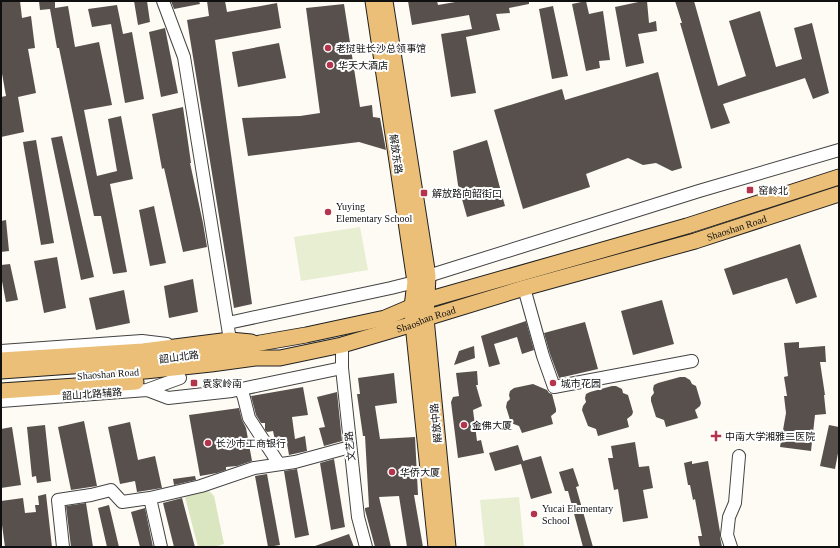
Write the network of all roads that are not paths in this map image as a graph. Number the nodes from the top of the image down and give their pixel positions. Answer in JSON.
{"nodes":[{"id":1,"x":163,"y":1,"type":"edge"},
{"id":2,"x":373,"y":1,"type":"edge"},
{"id":3,"x":385,"y":1,"type":"edge"},
{"id":4,"x":839,"y":150,"type":"edge"},
{"id":5,"x":839,"y":177,"type":"edge"},
{"id":6,"x":839,"y":194,"type":"edge"},
{"id":7,"x":422,"y":279,"type":"junction"},
{"id":8,"x":524,"y":288,"type":"junction"},
{"id":9,"x":427,"y":300,"type":"junction"},
{"id":10,"x":412,"y":306,"type":"junction"},
{"id":11,"x":419,"y":321,"type":"junction"},
{"id":12,"x":228,"y":323,"type":"junction"},
{"id":13,"x":230,"y":340,"type":"junction"},
{"id":14,"x":260,"y":343,"type":"junction"},
{"id":15,"x":342,"y":345,"type":"junction"},
{"id":16,"x":178,"y":346,"type":"junction"},
{"id":17,"x":1,"y":351,"type":"edge"},
{"id":18,"x":280,"y":358,"type":"junction"},
{"id":19,"x":1,"y":360,"type":"edge"},
{"id":20,"x":692,"y":361,"type":"dead end"},
{"id":21,"x":342,"y":368,"type":"junction"},
{"id":22,"x":1,"y":371,"type":"edge"},
{"id":23,"x":1,"y":381,"type":"edge"},
{"id":24,"x":147,"y":386,"type":"junction"},
{"id":25,"x":241,"y":389,"type":"junction"},
{"id":26,"x":1,"y":391,"type":"edge"},
{"id":27,"x":1,"y":401,"type":"edge"},
{"id":28,"x":350,"y":447,"type":"junction"},
{"id":29,"x":739,"y":456,"type":"dead end"},
{"id":30,"x":279,"y":464,"type":"junction"},
{"id":31,"x":150,"y":498,"type":"junction"},
{"id":32,"x":63,"y":547,"type":"edge"},
{"id":33,"x":161,"y":547,"type":"edge"},
{"id":34,"x":366,"y":547,"type":"edge"},
{"id":35,"x":436,"y":547,"type":"edge"},
{"id":36,"x":448,"y":547,"type":"edge"},
{"id":37,"x":731,"y":547,"type":"edge"}],
"edges":[{"from":1,"to":12,"type":"street"},
{"from":2,"to":7,"type":"main road","name":"解放东路"},
{"from":3,"to":7,"type":"main road","name":"解放东路"},
{"from":4,"to":7,"type":"street"},
{"from":5,"to":9,"type":"main road","name":"Shaoshan Road"},
{"from":6,"to":8,"type":"main road","name":"Shaoshan Road"},
{"from":7,"to":9,"type":"main road","name":"解放东路"},
{"from":7,"to":10,"type":"main road","name":"解放东路"},
{"from":7,"to":12,"type":"street"},
{"from":8,"to":11,"type":"main road","name":"Shaoshan Road"},
{"from":8,"to":20,"type":"street"},
{"from":9,"to":10,"type":"main road","name":"Shaoshan Road"},
{"from":9,"to":11,"type":"main road","name":"解放中路"},
{"from":10,"to":11,"type":"main road","name":"解放中路"},
{"from":10,"to":14,"type":"main road","name":"Shaoshan Road"},
{"from":11,"to":15,"type":"main road","name":"Shaoshan Road"},
{"from":11,"to":35,"type":"main road","name":"解放中路"},
{"from":11,"to":36,"type":"main road","name":"解放中路"},
{"from":12,"to":13,"type":"street"},
{"from":13,"to":14,"type":"main road"},
{"from":13,"to":16,"type":"main road"},
{"from":14,"to":22,"type":"main road","name":"韶山北路"},
{"from":15,"to":18,"type":"main road","name":"Shaoshan Road"},
{"from":15,"to":21,"type":"street","name":"文艺路"},
{"from":16,"to":17,"type":"street"},
{"from":16,"to":19,"type":"main road"},
{"from":18,"to":23,"type":"main road","name":"Shaoshan Road"},
{"from":18,"to":24,"type":"main road"},
{"from":21,"to":25,"type":"street"},
{"from":21,"to":28,"type":"street","name":"文艺路"},
{"from":24,"to":25,"type":"street"},
{"from":24,"to":26,"type":"main road"},
{"from":24,"to":27,"type":"street","name":"韶山北路辅路"},
{"from":25,"to":30,"type":"street"},
{"from":28,"to":30,"type":"street"},
{"from":28,"to":34,"type":"street","name":"文艺路"},
{"from":29,"to":37,"type":"street"},
{"from":30,"to":31,"type":"street"},
{"from":31,"to":32,"type":"street"},
{"from":31,"to":33,"type":"street"}]}
